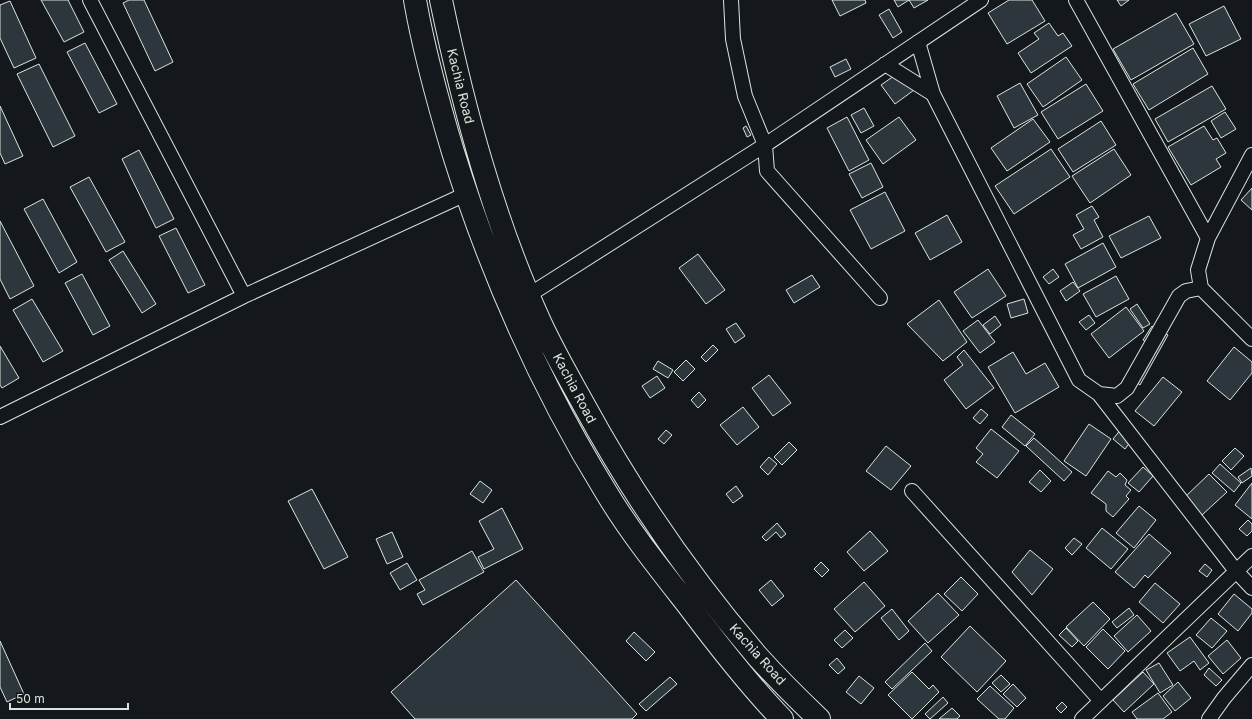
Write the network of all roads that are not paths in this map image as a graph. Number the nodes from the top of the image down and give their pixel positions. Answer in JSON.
{"nodes":[{"id":1,"x":90,"y":0,"type":"edge"},
{"id":2,"x":415,"y":0,"type":"edge"},
{"id":3,"x":441,"y":0,"type":"edge"},
{"id":4,"x":731,"y":0,"type":"edge"},
{"id":5,"x":981,"y":0,"type":"edge"},
{"id":6,"x":1076,"y":0,"type":"edge"},
{"id":7,"x":918,"y":42,"type":"junction"},
{"id":8,"x":885,"y":64,"type":"junction"},
{"id":9,"x":933,"y":94,"type":"junction"},
{"id":10,"x":765,"y":145,"type":"junction"},
{"id":11,"x":1252,"y":155,"type":"edge"},
{"id":12,"x":466,"y":194,"type":"junction"},
{"id":13,"x":1208,"y":238,"type":"junction"},
{"id":14,"x":1201,"y":288,"type":"junction"},
{"id":15,"x":529,"y":295,"type":"junction"},
{"id":16,"x":244,"y":296,"type":"junction"},
{"id":17,"x":880,"y":298,"type":"dead end"},
{"id":18,"x":1252,"y":339,"type":"edge"},
{"id":19,"x":1099,"y":394,"type":"junction"},
{"id":20,"x":0,"y":417,"type":"edge"},
{"id":21,"x":912,"y":491,"type":"dead end"},
{"id":22,"x":1252,"y":556,"type":"edge"},
{"id":23,"x":1236,"y":571,"type":"junction"},
{"id":24,"x":1252,"y":588,"type":"edge"},
{"id":25,"x":1252,"y":666,"type":"edge"},
{"id":26,"x":1101,"y":701,"type":"junction"},
{"id":27,"x":782,"y":719,"type":"edge"},
{"id":28,"x":819,"y":719,"type":"edge"},
{"id":29,"x":1082,"y":719,"type":"edge"},
{"id":30,"x":1209,"y":719,"type":"edge"}],
"edges":[{"from":1,"to":16,"type":"street"},
{"from":2,"to":12,"type":"highway","name":"Kachia Road"},
{"from":3,"to":15,"type":"highway","name":"Kachia Road"},
{"from":4,"to":10,"type":"street"},
{"from":5,"to":7,"type":"street"},
{"from":6,"to":13,"type":"street"},
{"from":7,"to":8,"type":"street"},
{"from":7,"to":9,"type":"street"},
{"from":8,"to":9,"type":"street"},
{"from":8,"to":10,"type":"street"},
{"from":9,"to":19,"type":"street"},
{"from":10,"to":15,"type":"street"},
{"from":10,"to":17,"type":"street"},
{"from":11,"to":13,"type":"street"},
{"from":12,"to":16,"type":"street"},
{"from":12,"to":27,"type":"highway","name":"Kachia Road"},
{"from":13,"to":14,"type":"street"},
{"from":14,"to":18,"type":"street"},
{"from":14,"to":19,"type":"street"},
{"from":15,"to":28,"type":"highway","name":"Kachia Road"},
{"from":16,"to":20,"type":"street"},
{"from":19,"to":23,"type":"street"},
{"from":21,"to":26,"type":"street"},
{"from":22,"to":23,"type":"street"},
{"from":23,"to":24,"type":"street"},
{"from":23,"to":26,"type":"street"},
{"from":25,"to":30,"type":"street"},
{"from":26,"to":29,"type":"street"}]}
